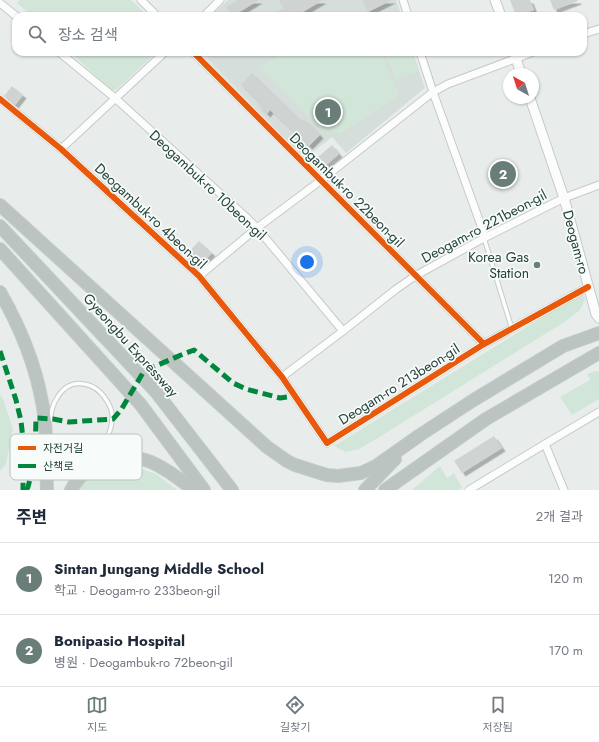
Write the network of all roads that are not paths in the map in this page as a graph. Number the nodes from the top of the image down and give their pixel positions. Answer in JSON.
{"nodes":[{"id":1,"x":141,"y":0,"type":"edge"},
{"id":2,"x":220,"y":0,"type":"edge"},
{"id":3,"x":403,"y":0,"type":"edge"},
{"id":4,"x":495,"y":0,"type":"edge"},
{"id":5,"x":0,"y":3,"type":"edge"},
{"id":6,"x":153,"y":12,"type":"edge"},
{"id":7,"x":208,"y":12,"type":"edge"},
{"id":8,"x":407,"y":12,"type":"edge"},
{"id":9,"x":500,"y":12,"type":"edge"},
{"id":10,"x":12,"y":13,"type":"edge"},
{"id":11,"x":598,"y":29,"type":"edge"},
{"id":12,"x":587,"y":33,"type":"edge"},
{"id":13,"x":599,"y":37,"type":"edge"},
{"id":14,"x":64,"y":56,"type":"edge"},
{"id":15,"x":162,"y":56,"type":"edge"},
{"id":16,"x":197,"y":56,"type":"edge"},
{"id":17,"x":421,"y":56,"type":"edge"},
{"id":18,"x":513,"y":56,"type":"edge"},
{"id":19,"x":515,"y":56,"type":"edge"},
{"id":20,"x":519,"y":68,"type":"edge"},
{"id":21,"x":433,"y":92,"type":"junction"},
{"id":22,"x":115,"y":98,"type":"junction"},
{"id":23,"x":0,"y":99,"type":"edge"},
{"id":24,"x":532,"y":104,"type":"edge"},
{"id":25,"x":61,"y":149,"type":"junction"},
{"id":26,"x":320,"y":181,"type":"junction"},
{"id":27,"x":599,"y":185,"type":"edge"},
{"id":28,"x":564,"y":198,"type":"junction"},
{"id":29,"x":0,"y":205,"type":"edge"},
{"id":30,"x":0,"y":226,"type":"edge"},
{"id":31,"x":257,"y":228,"type":"junction"},
{"id":32,"x":484,"y":238,"type":"junction"},
{"id":33,"x":0,"y":249,"type":"edge"},
{"id":34,"x":199,"y":276,"type":"junction"},
{"id":35,"x":415,"y":276,"type":"junction"},
{"id":36,"x":588,"y":286,"type":"junction"},
{"id":37,"x":0,"y":292,"type":"edge"},
{"id":38,"x":599,"y":318,"type":"edge"},
{"id":39,"x":512,"y":329,"type":"junction"},
{"id":40,"x":343,"y":332,"type":"junction"},
{"id":41,"x":599,"y":333,"type":"edge"},
{"id":42,"x":484,"y":344,"type":"junction"},
{"id":43,"x":599,"y":353,"type":"edge"},
{"id":44,"x":282,"y":377,"type":"junction"},
{"id":45,"x":599,"y":412,"type":"edge"},
{"id":46,"x":45,"y":434,"type":"edge"},
{"id":47,"x":47,"y":434,"type":"edge"},
{"id":48,"x":109,"y":434,"type":"edge"},
{"id":49,"x":420,"y":435,"type":"junction"},
{"id":50,"x":327,"y":443,"type":"joint"},
{"id":51,"x":545,"y":444,"type":"junction"},
{"id":52,"x":142,"y":460,"type":"edge"},
{"id":53,"x":427,"y":460,"type":"junction"},
{"id":54,"x":47,"y":480,"type":"edge"},
{"id":55,"x":78,"y":480,"type":"edge"},
{"id":56,"x":47,"y":490,"type":"edge"},
{"id":57,"x":71,"y":490,"type":"edge"},
{"id":58,"x":193,"y":490,"type":"edge"},
{"id":59,"x":204,"y":490,"type":"edge"},
{"id":60,"x":232,"y":490,"type":"edge"},
{"id":61,"x":365,"y":490,"type":"edge"},
{"id":62,"x":385,"y":490,"type":"edge"},
{"id":63,"x":400,"y":490,"type":"edge"},
{"id":64,"x":469,"y":490,"type":"edge"},
{"id":65,"x":564,"y":490,"type":"edge"}],
"edges":[{"from":1,"to":6,"type":"street"},
{"from":2,"to":7,"type":"street"},
{"from":3,"to":8,"type":"street"},
{"from":4,"to":9,"type":"street"},
{"from":5,"to":10,"type":"street"},
{"from":11,"to":12,"type":"street"},
{"from":11,"to":13,"type":"street"},
{"from":14,"to":22,"type":"street","name":"Deogambuk-ro 10beon-gil"},
{"from":15,"to":22,"type":"street"},
{"from":16,"to":26,"type":"street","name":"Deogambuk-ro 22beon-gil"},
{"from":17,"to":21,"type":"street"},
{"from":18,"to":21,"type":"street"},
{"from":19,"to":20,"type":"street"},
{"from":21,"to":26,"type":"street"},
{"from":21,"to":32,"type":"street"},
{"from":22,"to":25,"type":"street"},
{"from":22,"to":31,"type":"street","name":"Deogambuk-ro 10beon-gil"},
{"from":23,"to":25,"type":"street","name":"Deogambuk-ro 4beon-gil"},
{"from":24,"to":28,"type":"street","name":"Deogam-ro"},
{"from":25,"to":34,"type":"street","name":"Deogambuk-ro 4beon-gil"},
{"from":26,"to":31,"type":"street"},
{"from":26,"to":35,"type":"street","name":"Deogambuk-ro 22beon-gil"},
{"from":27,"to":28,"type":"street","name":"Deogam-ro 221beon-gil"},
{"from":28,"to":32,"type":"street","name":"Deogam-ro 221beon-gil"},
{"from":28,"to":36,"type":"street","name":"Deogam-ro"},
{"from":29,"to":49,"type":"highway"},
{"from":30,"to":60,"type":"highway","name":"Gyeongbu Expressway"},
{"from":31,"to":34,"type":"street"},
{"from":31,"to":40,"type":"street","name":"Deogambuk-ro 10beon-gil"},
{"from":32,"to":35,"type":"street","name":"Deogam-ro 221beon-gil"},
{"from":32,"to":39,"type":"lane"},
{"from":33,"to":59,"type":"highway"},
{"from":34,"to":44,"type":"street","name":"Deogambuk-ro 4beon-gil"},
{"from":35,"to":40,"type":"street","name":"Deogam-ro 221beon-gil"},
{"from":35,"to":42,"type":"street","name":"Deogambuk-ro 22beon-gil"},
{"from":36,"to":38,"type":"street","name":"Deogam-ro"},
{"from":36,"to":39,"type":"street","name":"Deogam-ro 213beon-gil"},
{"from":37,"to":46,"type":"highway"},
{"from":39,"to":42,"type":"street","name":"Deogam-ro 213beon-gil"},
{"from":40,"to":44,"type":"street","name":"Deogam-ro 221beon-gil"},
{"from":41,"to":49,"type":"highway"},
{"from":42,"to":50,"type":"street","name":"Deogam-ro 213beon-gil"},
{"from":43,"to":53,"type":"highway"},
{"from":44,"to":50,"type":"street","name":"Deogambuk-ro 4beon-gil"},
{"from":45,"to":51,"type":"street"},
{"from":47,"to":48,"type":"lane"},
{"from":49,"to":61,"type":"highway"},
{"from":51,"to":64,"type":"street"},
{"from":51,"to":65,"type":"street"},
{"from":52,"to":58,"type":"highway"},
{"from":53,"to":62,"type":"highway"},
{"from":53,"to":63,"type":"highway"},
{"from":54,"to":56,"type":"highway"},
{"from":55,"to":57,"type":"highway"}]}
